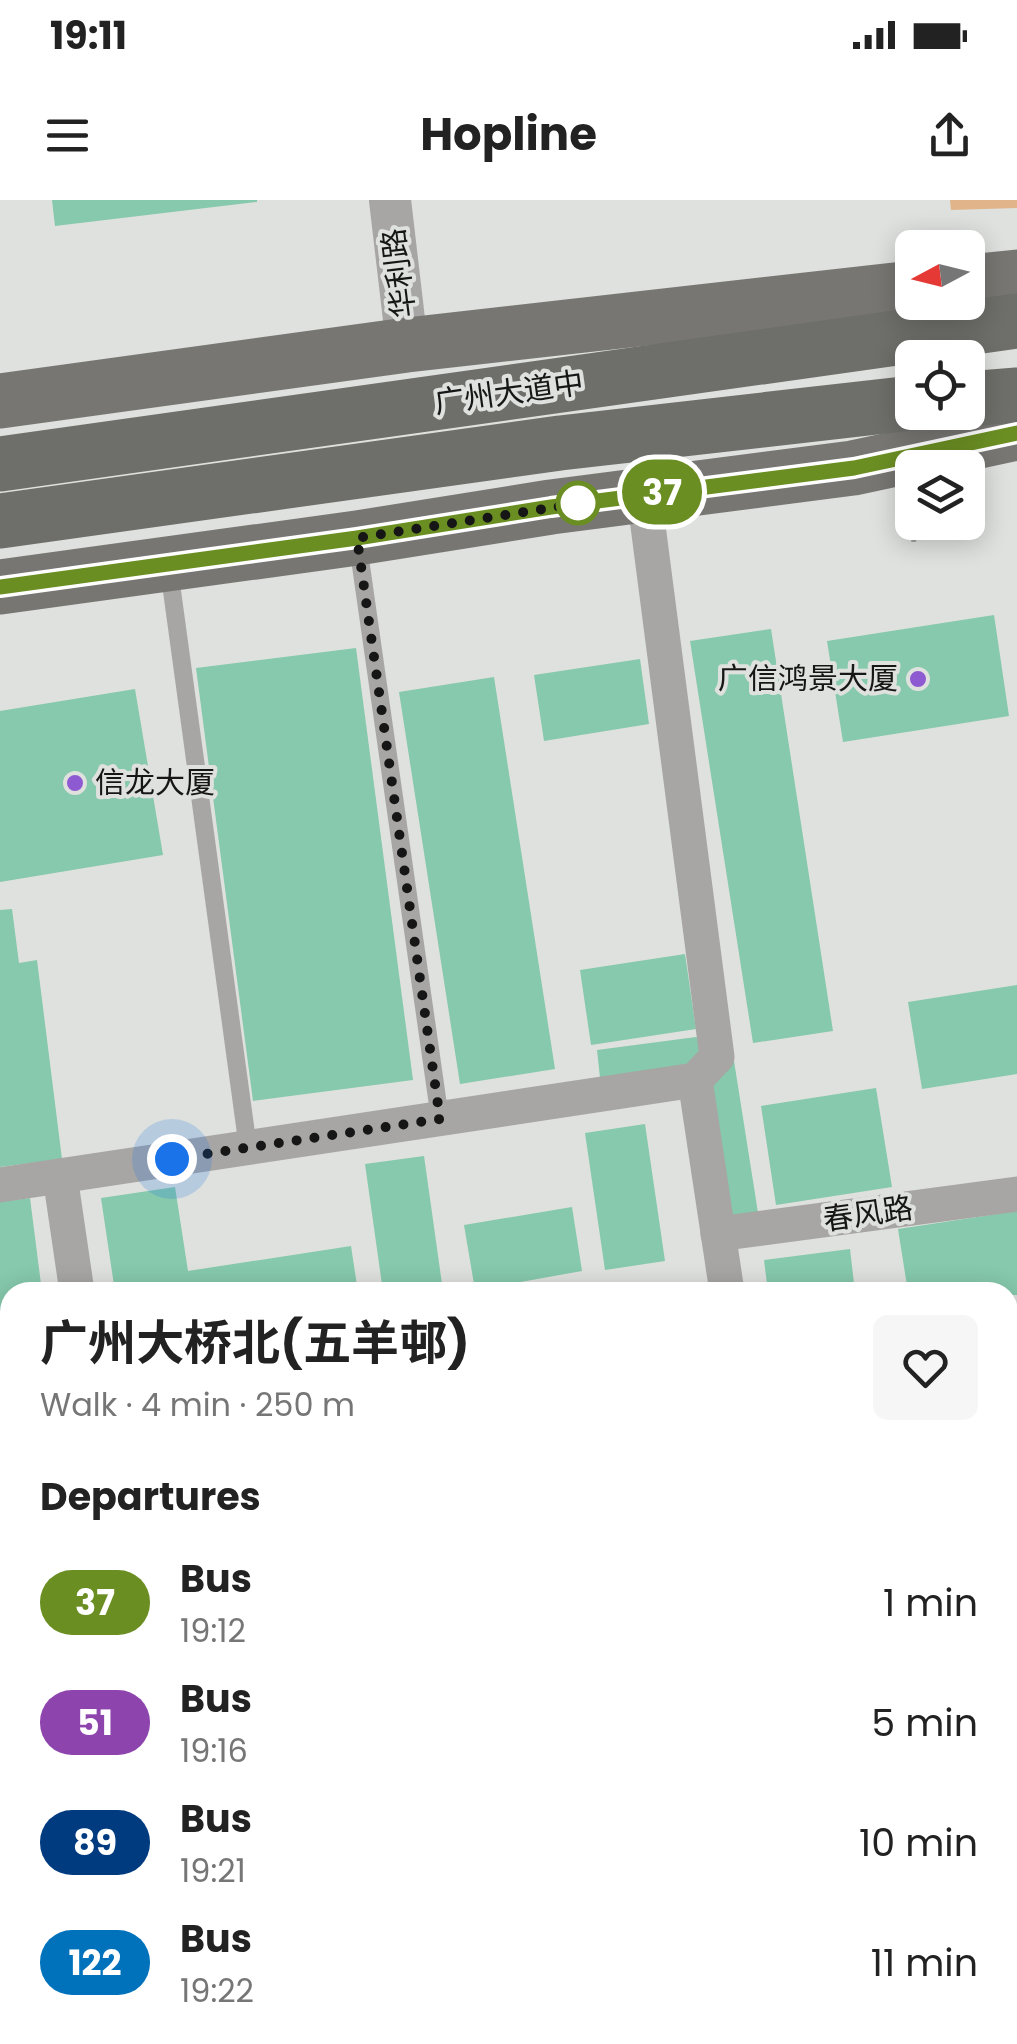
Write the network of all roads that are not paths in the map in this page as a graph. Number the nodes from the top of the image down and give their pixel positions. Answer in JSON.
{"nodes":[{"id":1,"x":390,"y":200,"type":"edge"},
{"id":2,"x":1017,"y":277,"type":"edge"},
{"id":3,"x":985,"y":280,"type":"edge"},
{"id":4,"x":895,"y":290,"type":"edge"},
{"id":5,"x":1017,"y":321,"type":"edge"},
{"id":6,"x":407,"y":346,"type":"junction"},
{"id":7,"x":1017,"y":396,"type":"edge"},
{"id":8,"x":985,"y":398,"type":"edge"},
{"id":9,"x":0,"y":401,"type":"edge"},
{"id":10,"x":895,"y":405,"type":"edge"},
{"id":11,"x":1017,"y":433,"type":"edge"},
{"id":12,"x":0,"y":464,"type":"edge"},
{"id":13,"x":644,"y":494,"type":"junction"},
{"id":14,"x":0,"y":521,"type":"edge"},
{"id":15,"x":357,"y":538,"type":"junction"},
{"id":16,"x":168,"y":562,"type":"junction"},
{"id":17,"x":0,"y":587,"type":"edge"},
{"id":18,"x":694,"y":1080,"type":"junction"},
{"id":19,"x":440,"y":1119,"type":"junction"},
{"id":20,"x":248,"y":1148,"type":"junction"},
{"id":21,"x":60,"y":1176,"type":"junction"},
{"id":22,"x":0,"y":1185,"type":"edge"},
{"id":23,"x":1017,"y":1194,"type":"edge"},
{"id":24,"x":718,"y":1234,"type":"junction"},
{"id":25,"x":76,"y":1282,"type":"edge"},
{"id":26,"x":726,"y":1282,"type":"edge"}],
"edges":[{"from":1,"to":6,"type":"street","name":"华利路"},
{"from":2,"to":3,"type":"main road"},
{"from":4,"to":6,"type":"main road","name":"广州大道中"},
{"from":5,"to":12,"type":"highway","name":"广州大道中"},
{"from":6,"to":9,"type":"main road","name":"广州大道中"},
{"from":7,"to":8,"type":"highway"},
{"from":10,"to":14,"type":"highway","name":"广州大道中"},
{"from":11,"to":13,"type":"main road"},
{"from":13,"to":15,"type":"main road"},
{"from":13,"to":18,"type":"street"},
{"from":15,"to":16,"type":"main road"},
{"from":15,"to":19,"type":"lane"},
{"from":16,"to":17,"type":"main road"},
{"from":16,"to":20,"type":"lane"},
{"from":18,"to":19,"type":"street"},
{"from":18,"to":24,"type":"street"},
{"from":19,"to":20,"type":"street"},
{"from":20,"to":21,"type":"street"},
{"from":21,"to":22,"type":"street"},
{"from":21,"to":25,"type":"street"},
{"from":23,"to":24,"type":"street","name":"春风路"},
{"from":24,"to":26,"type":"street"}]}
